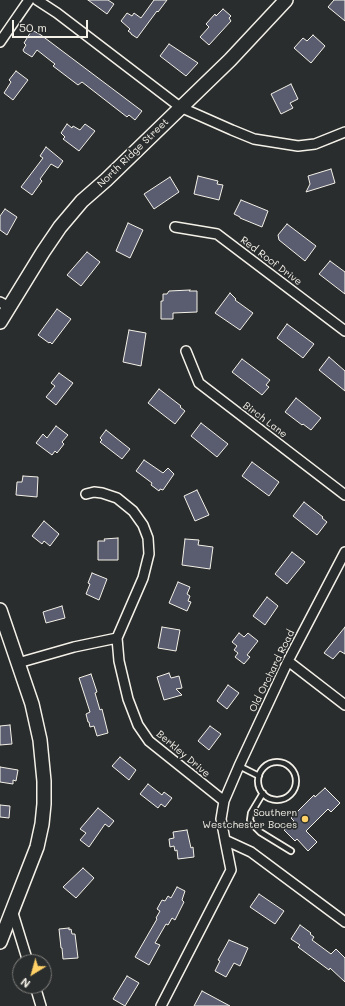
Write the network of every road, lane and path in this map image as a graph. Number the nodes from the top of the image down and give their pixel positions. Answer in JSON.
{"nodes":[{"id":1,"x":29,"y":0,"type":"edge"},
{"id":2,"x":37,"y":0,"type":"edge"},
{"id":3,"x":286,"y":0,"type":"edge"},
{"id":4,"x":0,"y":42,"type":"edge"},
{"id":5,"x":180,"y":107,"type":"junction"},
{"id":6,"x":345,"y":132,"type":"edge"},
{"id":7,"x":175,"y":227,"type":"dead end"},
{"id":8,"x":4,"y":305,"type":"edge"},
{"id":9,"x":0,"y":322,"type":"edge"},
{"id":10,"x":345,"y":331,"type":"edge"},
{"id":11,"x":186,"y":351,"type":"dead end"},
{"id":12,"x":86,"y":494,"type":"dead end"},
{"id":13,"x":345,"y":495,"type":"edge"},
{"id":14,"x":345,"y":552,"type":"edge"},
{"id":15,"x":0,"y":610,"type":"edge"},
{"id":16,"x":117,"y":638,"type":"junction"},
{"id":17,"x":288,"y":661,"type":"junction"},
{"id":18,"x":18,"y":663,"type":"junction"},
{"id":19,"x":345,"y":705,"type":"edge"},
{"id":20,"x":239,"y":766,"type":"junction"},
{"id":21,"x":259,"y":776,"type":"junction"},
{"id":22,"x":263,"y":794,"type":"junction"},
{"id":23,"x":224,"y":801,"type":"junction"},
{"id":24,"x":225,"y":840,"type":"junction"},
{"id":25,"x":292,"y":851,"type":"dead end"},
{"id":26,"x":12,"y":910,"type":"junction"},
{"id":27,"x":345,"y":922,"type":"edge"},
{"id":28,"x":0,"y":942,"type":"edge"},
{"id":29,"x":26,"y":954,"type":"edge"},
{"id":30,"x":37,"y":994,"type":"edge"},
{"id":31,"x":41,"y":1006,"type":"edge"},
{"id":32,"x":161,"y":1006,"type":"edge"}],
"edges":[{"from":1,"to":4,"type":"street"},
{"from":2,"to":5,"type":"street"},
{"from":3,"to":5,"type":"street","name":"North Ridge Street"},
{"from":5,"to":6,"type":"street"},
{"from":5,"to":8,"type":"street","name":"North Ridge Street"},
{"from":7,"to":10,"type":"street","name":"Red Roof Drive"},
{"from":8,"to":9,"type":"street","name":"North Ridge Street"},
{"from":11,"to":13,"type":"street","name":"Birch Lane"},
{"from":12,"to":16,"type":"street"},
{"from":14,"to":17,"type":"street","name":"Old Orchard Road"},
{"from":15,"to":18,"type":"street"},
{"from":16,"to":18,"type":"street"},
{"from":16,"to":23,"type":"street","name":"Berkley Drive"},
{"from":17,"to":19,"type":"street"},
{"from":17,"to":20,"type":"street","name":"Old Orchard Road"},
{"from":18,"to":26,"type":"street"},
{"from":20,"to":21,"type":"lane"},
{"from":20,"to":23,"type":"street","name":"Old Orchard Road"},
{"from":21,"to":22,"type":"lane"},
{"from":21,"to":22,"type":"lane"},
{"from":22,"to":25,"type":"lane"},
{"from":23,"to":24,"type":"street"},
{"from":24,"to":27,"type":"street"},
{"from":24,"to":32,"type":"street"},
{"from":26,"to":28,"type":"street"},
{"from":26,"to":29,"type":"street"},
{"from":30,"to":31,"type":"street"}]}
